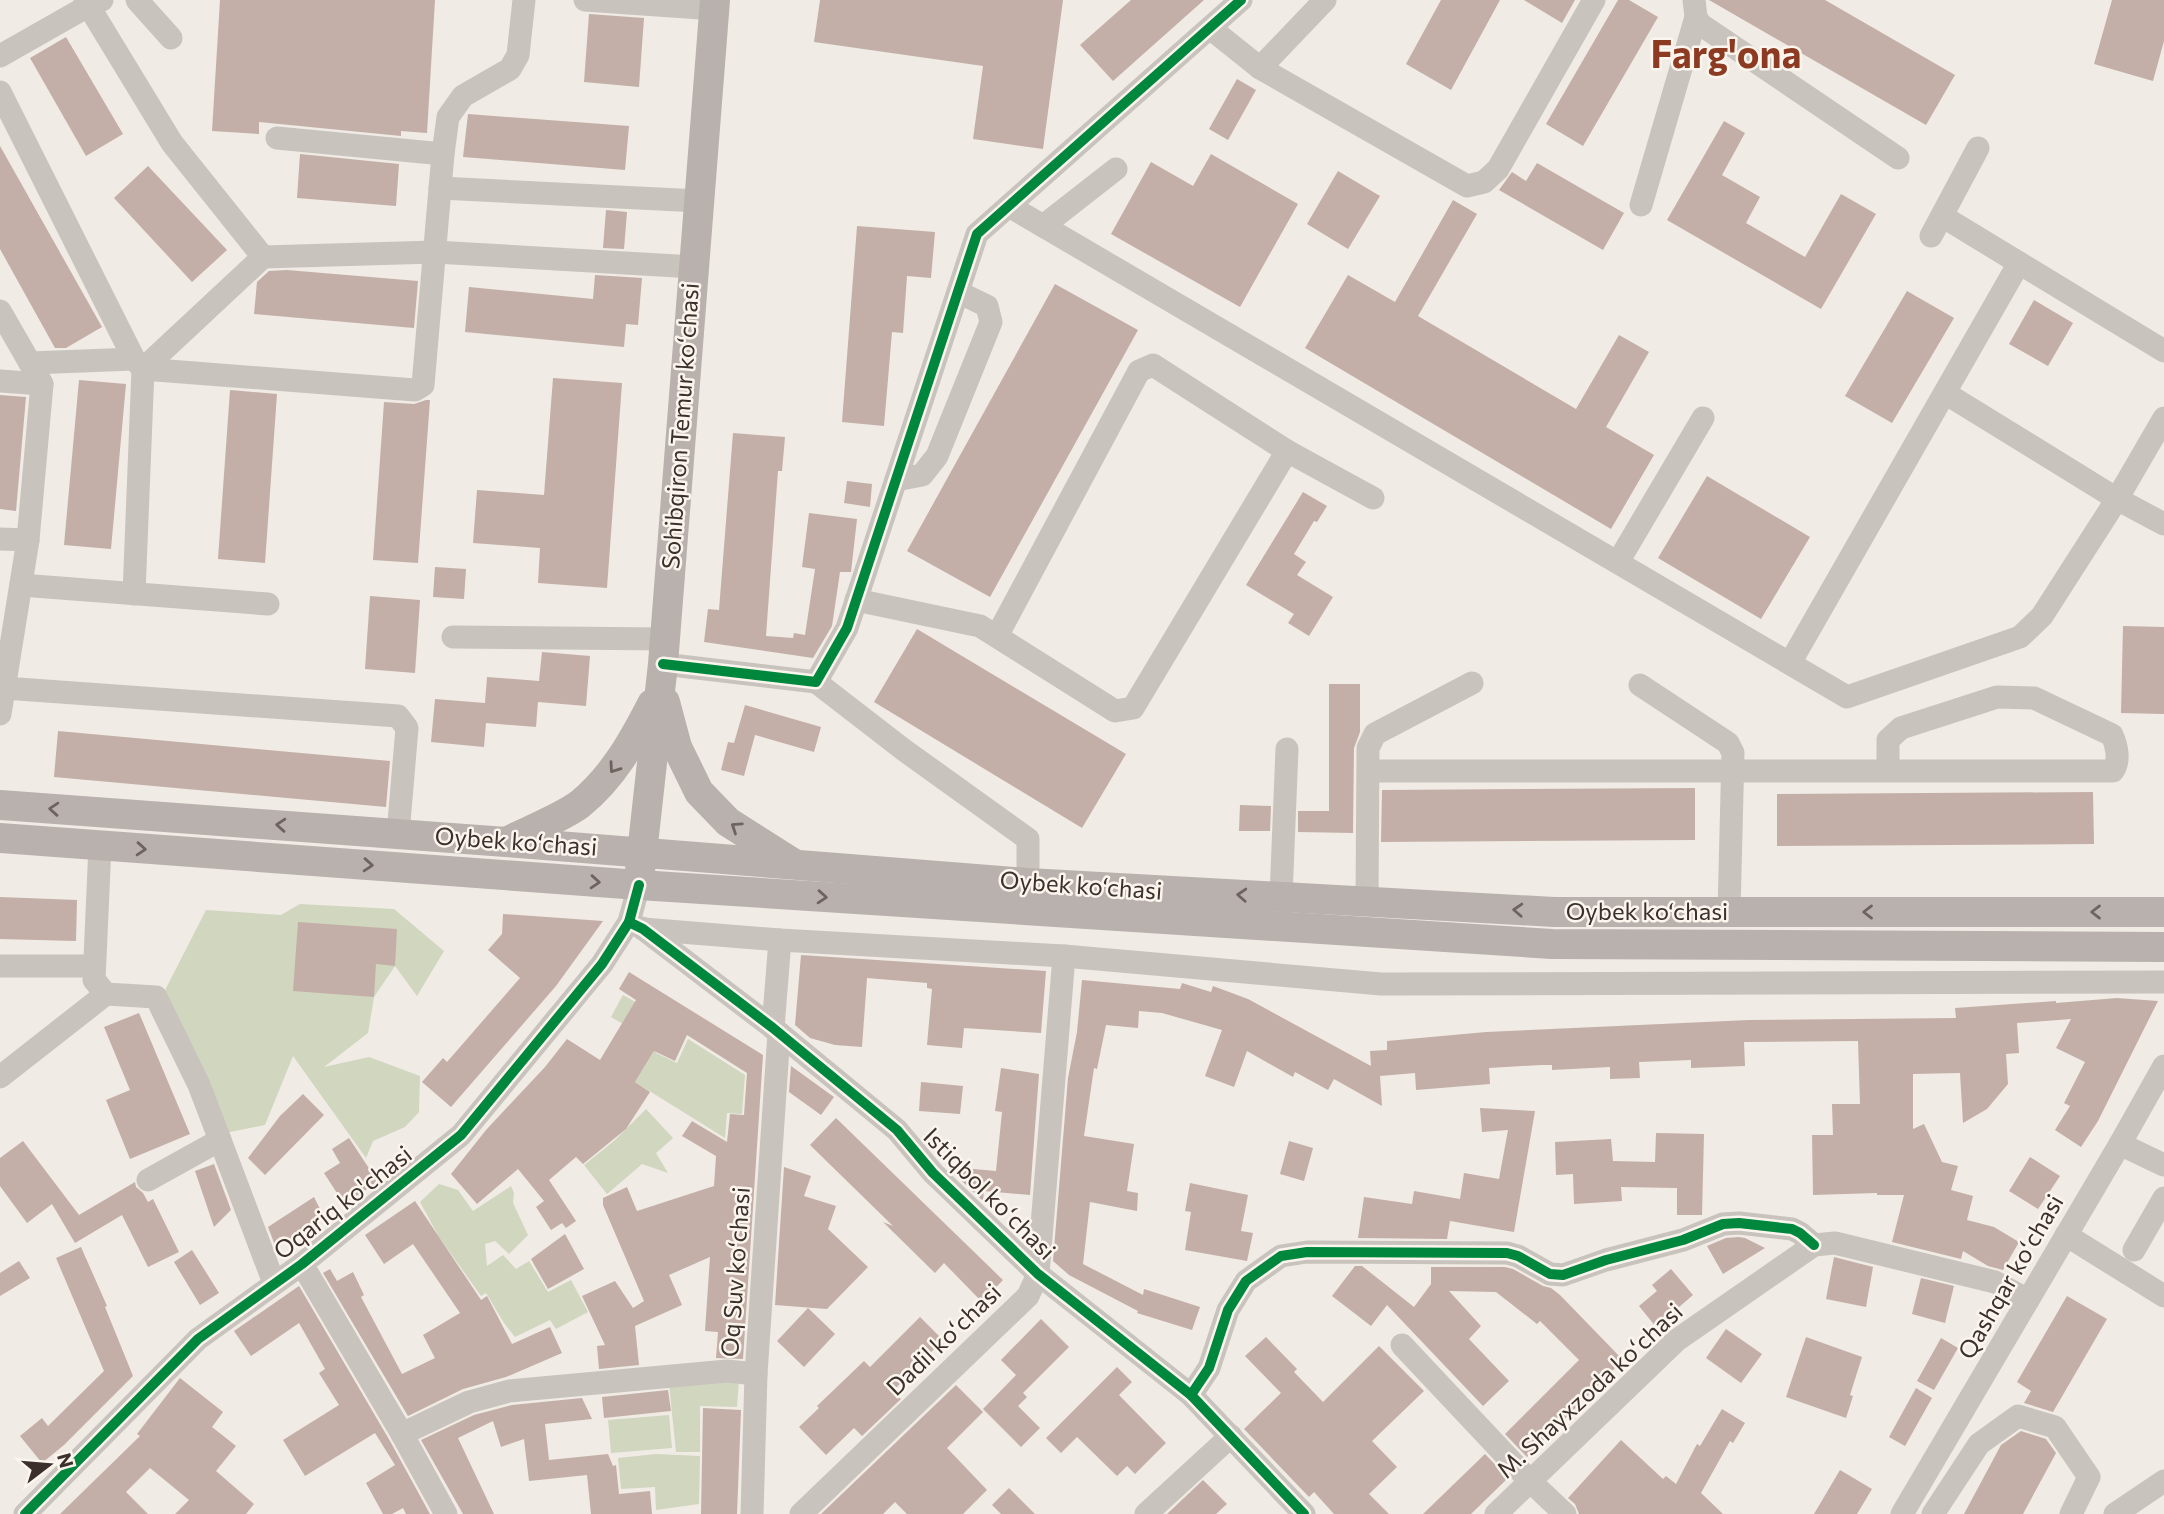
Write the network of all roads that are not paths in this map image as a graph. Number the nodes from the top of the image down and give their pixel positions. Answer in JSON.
{"nodes":[{"id":1,"x":137,"y":0,"type":"edge"},
{"id":2,"x":524,"y":0,"type":"edge"},
{"id":3,"x":585,"y":0,"type":"edge"},
{"id":4,"x":1241,"y":0,"type":"edge"},
{"id":5,"x":1325,"y":0,"type":"edge"},
{"id":6,"x":1594,"y":0,"type":"edge"},
{"id":7,"x":92,"y":2,"type":"edge"},
{"id":8,"x":715,"y":5,"type":"edge"},
{"id":9,"x":1695,"y":9,"type":"edge"},
{"id":10,"x":1210,"y":28,"type":"junction"},
{"id":11,"x":171,"y":38,"type":"dead end"},
{"id":12,"x":0,"y":56,"type":"edge"},
{"id":13,"x":1260,"y":68,"type":"junction"},
{"id":14,"x":0,"y":92,"type":"edge"},
{"id":15,"x":277,"y":138,"type":"dead end"},
{"id":16,"x":1978,"y":148,"type":"dead end"},
{"id":17,"x":443,"y":154,"type":"junction"},
{"id":18,"x":1898,"y":158,"type":"dead end"},
{"id":19,"x":1116,"y":169,"type":"dead end"},
{"id":20,"x":440,"y":188,"type":"junction"},
{"id":21,"x":699,"y":201,"type":"junction"},
{"id":22,"x":1641,"y":205,"type":"dead end"},
{"id":23,"x":1009,"y":206,"type":"junction"},
{"id":24,"x":1043,"y":226,"type":"junction"},
{"id":25,"x":435,"y":251,"type":"junction"},
{"id":26,"x":263,"y":257,"type":"junction"},
{"id":27,"x":2019,"y":263,"type":"junction"},
{"id":28,"x":694,"y":267,"type":"junction"},
{"id":29,"x":958,"y":292,"type":"junction"},
{"id":30,"x":3,"y":324,"type":"edge"},
{"id":31,"x":2164,"y":351,"type":"edge"},
{"id":32,"x":30,"y":363,"type":"junction"},
{"id":33,"x":138,"y":364,"type":"junction"},
{"id":34,"x":0,"y":381,"type":"edge"},
{"id":35,"x":42,"y":384,"type":"junction"},
{"id":36,"x":1945,"y":393,"type":"junction"},
{"id":37,"x":1703,"y":418,"type":"dead end"},
{"id":38,"x":2164,"y":418,"type":"edge"},
{"id":39,"x":1287,"y":451,"type":"junction"},
{"id":40,"x":896,"y":480,"type":"junction"},
{"id":41,"x":1373,"y":498,"type":"dead end"},
{"id":42,"x":2117,"y":499,"type":"junction"},
{"id":43,"x":2164,"y":524,"type":"edge"},
{"id":44,"x":0,"y":539,"type":"edge"},
{"id":45,"x":28,"y":540,"type":"junction"},
{"id":46,"x":1618,"y":562,"type":"junction"},
{"id":47,"x":21,"y":585,"type":"junction"},
{"id":48,"x":134,"y":594,"type":"junction"},
{"id":49,"x":856,"y":600,"type":"junction"},
{"id":50,"x":268,"y":604,"type":"dead end"},
{"id":51,"x":997,"y":636,"type":"junction"},
{"id":52,"x":453,"y":637,"type":"dead end"},
{"id":53,"x":1790,"y":663,"type":"junction"},
{"id":54,"x":663,"y":664,"type":"junction"},
{"id":55,"x":816,"y":682,"type":"junction"},
{"id":56,"x":1472,"y":683,"type":"dead end"},
{"id":57,"x":1640,"y":685,"type":"dead end"},
{"id":58,"x":4,"y":688,"type":"junction"},
{"id":59,"x":0,"y":714,"type":"edge"},
{"id":60,"x":1287,"y":749,"type":"dead end"},
{"id":61,"x":1369,"y":771,"type":"junction"},
{"id":62,"x":1732,"y":771,"type":"junction"},
{"id":63,"x":1888,"y":771,"type":"junction"},
{"id":64,"x":0,"y":805,"type":"edge"},
{"id":65,"x":398,"y":834,"type":"junction"},
{"id":66,"x":0,"y":838,"type":"edge"},
{"id":67,"x":506,"y":842,"type":"junction"},
{"id":68,"x":100,"y":846,"type":"junction"},
{"id":69,"x":642,"y":852,"type":"junction"},
{"id":70,"x":794,"y":864,"type":"junction"},
{"id":71,"x":1028,"y":883,"type":"junction"},
{"id":72,"x":639,"y":885,"type":"junction"},
{"id":73,"x":1281,"y":897,"type":"junction"},
{"id":74,"x":1367,"y":902,"type":"junction"},
{"id":75,"x":1729,"y":912,"type":"junction"},
{"id":76,"x":2164,"y":912,"type":"edge"},
{"id":77,"x":636,"y":925,"type":"junction"},
{"id":78,"x":780,"y":940,"type":"junction"},
{"id":79,"x":2164,"y":947,"type":"edge"},
{"id":80,"x":1064,"y":956,"type":"junction"},
{"id":81,"x":0,"y":966,"type":"edge"},
{"id":82,"x":93,"y":966,"type":"junction"},
{"id":83,"x":2164,"y":982,"type":"edge"},
{"id":84,"x":106,"y":994,"type":"junction"},
{"id":85,"x":776,"y":1030,"type":"junction"},
{"id":86,"x":2164,"y":1066,"type":"edge"},
{"id":87,"x":0,"y":1077,"type":"edge"},
{"id":88,"x":220,"y":1140,"type":"junction"},
{"id":89,"x":2120,"y":1144,"type":"junction"},
{"id":90,"x":2164,"y":1165,"type":"edge"},
{"id":91,"x":148,"y":1180,"type":"dead end"},
{"id":92,"x":2164,"y":1198,"type":"edge"},
{"id":93,"x":2066,"y":1236,"type":"junction"},
{"id":94,"x":1814,"y":1245,"type":"junction"},
{"id":95,"x":2134,"y":1250,"type":"dead end"},
{"id":96,"x":302,"y":1264,"type":"junction"},
{"id":97,"x":1038,"y":1274,"type":"junction"},
{"id":98,"x":274,"y":1283,"type":"junction"},
{"id":99,"x":2164,"y":1296,"type":"edge"},
{"id":100,"x":2028,"y":1300,"type":"junction"},
{"id":101,"x":1402,"y":1345,"type":"dead end"},
{"id":102,"x":756,"y":1374,"type":"junction"},
{"id":103,"x":1191,"y":1395,"type":"junction"},
{"id":104,"x":402,"y":1434,"type":"junction"},
{"id":105,"x":1231,"y":1436,"type":"junction"},
{"id":106,"x":1530,"y":1480,"type":"junction"},
{"id":107,"x":2164,"y":1481,"type":"edge"},
{"id":108,"x":1911,"y":1512,"type":"edge"},
{"id":109,"x":25,"y":1514,"type":"edge"},
{"id":110,"x":446,"y":1514,"type":"edge"},
{"id":111,"x":752,"y":1514,"type":"edge"},
{"id":112,"x":801,"y":1514,"type":"edge"},
{"id":113,"x":1146,"y":1514,"type":"edge"},
{"id":114,"x":1304,"y":1514,"type":"edge"},
{"id":115,"x":1496,"y":1514,"type":"edge"},
{"id":116,"x":1565,"y":1514,"type":"edge"},
{"id":117,"x":1933,"y":1514,"type":"edge"},
{"id":118,"x":2071,"y":1514,"type":"edge"},
{"id":119,"x":2115,"y":1514,"type":"edge"}],
"edges":[{"from":1,"to":11,"type":"street"},
{"from":2,"to":17,"type":"street"},
{"from":3,"to":8,"type":"street"},
{"from":4,"to":10,"type":"street"},
{"from":5,"to":13,"type":"street"},
{"from":6,"to":13,"type":"street"},
{"from":7,"to":12,"type":"street"},
{"from":7,"to":26,"type":"street"},
{"from":8,"to":21,"type":"main road","name":"Sohibqiron Temur koʻchasi"},
{"from":9,"to":18,"type":"street"},
{"from":9,"to":22,"type":"street"},
{"from":10,"to":13,"type":"street"},
{"from":10,"to":23,"type":"street"},
{"from":14,"to":33,"type":"street"},
{"from":15,"to":17,"type":"street"},
{"from":16,"to":27,"type":"street"},
{"from":17,"to":20,"type":"street"},
{"from":19,"to":24,"type":"street"},
{"from":20,"to":21,"type":"street"},
{"from":20,"to":25,"type":"street"},
{"from":21,"to":28,"type":"main road","name":"Sohibqiron Temur koʻchasi"},
{"from":23,"to":24,"type":"street"},
{"from":23,"to":29,"type":"street"},
{"from":24,"to":46,"type":"street"},
{"from":25,"to":26,"type":"street"},
{"from":25,"to":28,"type":"street"},
{"from":25,"to":33,"type":"street"},
{"from":26,"to":33,"type":"street"},
{"from":27,"to":31,"type":"street"},
{"from":27,"to":36,"type":"street"},
{"from":28,"to":54,"type":"main road","name":"Sohibqiron Temur koʻchasi"},
{"from":29,"to":40,"type":"street"},
{"from":29,"to":40,"type":"street"},
{"from":30,"to":32,"type":"street"},
{"from":32,"to":33,"type":"street"},
{"from":32,"to":35,"type":"street"},
{"from":33,"to":48,"type":"street"},
{"from":34,"to":35,"type":"street"},
{"from":35,"to":45,"type":"street"},
{"from":36,"to":42,"type":"street"},
{"from":36,"to":53,"type":"street"},
{"from":37,"to":46,"type":"street"},
{"from":38,"to":42,"type":"street"},
{"from":39,"to":41,"type":"street"},
{"from":39,"to":51,"type":"street"},
{"from":39,"to":51,"type":"street"},
{"from":40,"to":49,"type":"street"},
{"from":42,"to":43,"type":"street"},
{"from":42,"to":53,"type":"street"},
{"from":44,"to":45,"type":"street"},
{"from":45,"to":47,"type":"street"},
{"from":46,"to":53,"type":"street"},
{"from":47,"to":48,"type":"street"},
{"from":47,"to":58,"type":"street"},
{"from":48,"to":50,"type":"street"},
{"from":49,"to":51,"type":"street"},
{"from":49,"to":55,"type":"street"},
{"from":52,"to":54,"type":"street"},
{"from":54,"to":55,"type":"street"},
{"from":54,"to":67,"type":"main road","one_way":true},
{"from":54,"to":69,"type":"main road","name":"Sohibqiron Temur koʻchasi"},
{"from":70,"to":54,"type":"main road","one_way":true},
{"from":55,"to":71,"type":"street"},
{"from":56,"to":61,"type":"street"},
{"from":57,"to":62,"type":"street"},
{"from":58,"to":59,"type":"street"},
{"from":58,"to":65,"type":"street"},
{"from":60,"to":73,"type":"street"},
{"from":61,"to":62,"type":"street"},
{"from":61,"to":74,"type":"street"},
{"from":62,"to":63,"type":"street"},
{"from":62,"to":75,"type":"street"},
{"from":63,"to":63,"type":"street"},
{"from":65,"to":64,"type":"main road","name":"Oybek ko‘chasi","one_way":true},
{"from":65,"to":67,"type":"main road","name":"Oybek ko‘chasi"},
{"from":66,"to":68,"type":"main road","name":"Oybek ko‘chasi"},
{"from":67,"to":69,"type":"main road","name":"Oybek ko‘chasi"},
{"from":68,"to":72,"type":"main road","name":"Oybek ko‘chasi","one_way":true},
{"from":68,"to":82,"type":"street"},
{"from":69,"to":70,"type":"main road","name":"Oybek ko‘chasi"},
{"from":69,"to":72,"type":"main road","name":"Sohibqiron Temur koʻchasi"},
{"from":70,"to":71,"type":"main road","name":"Oybek ko‘chasi"},
{"from":73,"to":71,"type":"main road","name":"Oybek ko‘chasi","one_way":true},
{"from":72,"to":77,"type":"street","name":"Oqariq ko'chasi"},
{"from":72,"to":79,"type":"main road","name":"Oybek ko‘chasi","one_way":true},
{"from":73,"to":74,"type":"main road","name":"Oybek ko‘chasi"},
{"from":75,"to":74,"type":"main road","name":"Oybek ko‘chasi","one_way":true},
{"from":76,"to":75,"type":"main road","name":"Oybek ko‘chasi","one_way":true},
{"from":77,"to":78,"type":"street"},
{"from":77,"to":85,"type":"street","name":"Istiqbol koʻchasi"},
{"from":77,"to":96,"type":"street","name":"Oqariq ko'chasi"},
{"from":78,"to":80,"type":"street"},
{"from":78,"to":85,"type":"street","name":"Oq Suv koʻchasi"},
{"from":80,"to":83,"type":"street"},
{"from":80,"to":97,"type":"street","name":"Dadil koʻchasi"},
{"from":81,"to":82,"type":"street"},
{"from":82,"to":84,"type":"street"},
{"from":84,"to":87,"type":"street"},
{"from":84,"to":88,"type":"street"},
{"from":85,"to":97,"type":"street","name":"Istiqbol koʻchasi"},
{"from":85,"to":102,"type":"street","name":"Oq Suv koʻchasi"},
{"from":86,"to":89,"type":"street","name":"Qashqar koʻchasi"},
{"from":88,"to":91,"type":"street"},
{"from":88,"to":98,"type":"street"},
{"from":89,"to":90,"type":"street"},
{"from":89,"to":93,"type":"street","name":"Qashqar koʻchasi"},
{"from":92,"to":95,"type":"street"},
{"from":93,"to":99,"type":"street"},
{"from":93,"to":100,"type":"street","name":"Qashqar koʻchasi"},
{"from":94,"to":100,"type":"street"},
{"from":94,"to":103,"type":"street"},
{"from":94,"to":106,"type":"street","name":"M. Shayxzoda koʻchasi"},
{"from":96,"to":98,"type":"street","name":"Oqariq ko'chasi"},
{"from":96,"to":104,"type":"street"},
{"from":97,"to":103,"type":"street","name":"Istiqbol koʻchasi"},
{"from":97,"to":112,"type":"street","name":"Dadil koʻchasi"},
{"from":98,"to":109,"type":"street","name":"Oqariq ko'chasi"},
{"from":100,"to":108,"type":"street","name":"Qashqar koʻchasi"},
{"from":101,"to":106,"type":"street"},
{"from":102,"to":104,"type":"street"},
{"from":102,"to":111,"type":"street","name":"Oq Suv koʻchasi"},
{"from":103,"to":105,"type":"street","name":"Istiqbol koʻchasi"},
{"from":104,"to":110,"type":"street"},
{"from":105,"to":113,"type":"street"},
{"from":105,"to":114,"type":"street","name":"Istiqbol koʻchasi"},
{"from":106,"to":115,"type":"street","name":"M. Shayxzoda koʻchasi"},
{"from":106,"to":116,"type":"street"},
{"from":107,"to":119,"type":"street"},
{"from":117,"to":118,"type":"street"}]}
